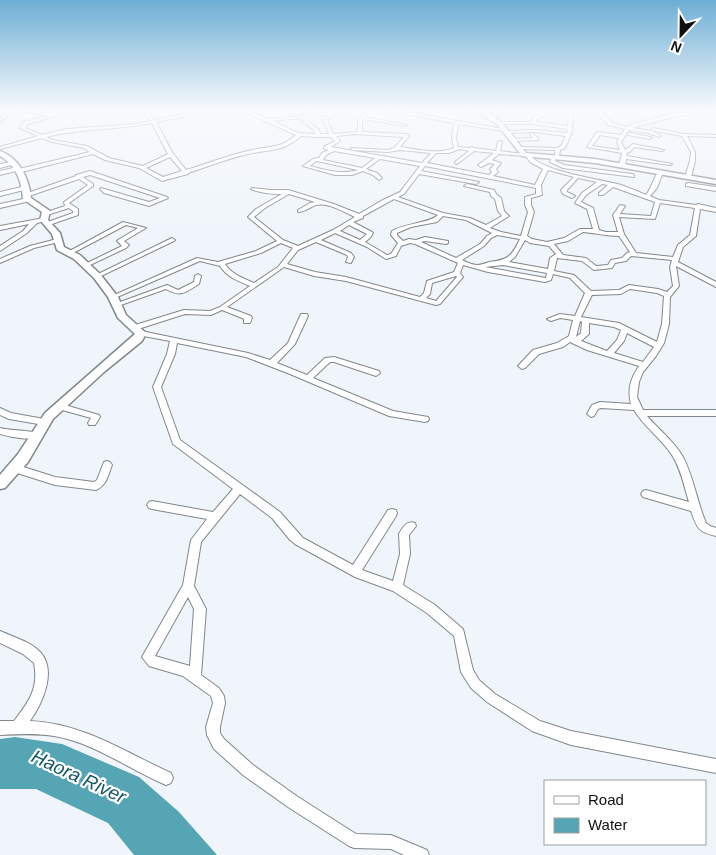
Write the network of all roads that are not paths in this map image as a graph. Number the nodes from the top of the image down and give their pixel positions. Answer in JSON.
{"nodes":[{"id":1,"x":472,"y":148,"type":"edge"},
{"id":2,"x":88,"y":149,"type":"edge"},
{"id":3,"x":168,"y":149,"type":"edge"},
{"id":4,"x":275,"y":149,"type":"edge"},
{"id":5,"x":329,"y":149,"type":"edge"},
{"id":6,"x":356,"y":149,"type":"edge"},
{"id":7,"x":398,"y":149,"type":"joint"},
{"id":8,"x":454,"y":149,"type":"edge"},
{"id":9,"x":480,"y":149,"type":"edge"},
{"id":10,"x":519,"y":149,"type":"edge"},
{"id":11,"x":524,"y":149,"type":"edge"},
{"id":12,"x":561,"y":149,"type":"edge"},
{"id":13,"x":595,"y":149,"type":"edge"},
{"id":14,"x":621,"y":149,"type":"edge"},
{"id":15,"x":630,"y":149,"type":"edge"},
{"id":16,"x":656,"y":149,"type":"edge"},
{"id":17,"x":691,"y":149,"type":"edge"},
{"id":18,"x":332,"y":150,"type":"junction"},
{"id":19,"x":366,"y":150,"type":"junction"},
{"id":20,"x":662,"y":150,"type":"dead end"},
{"id":21,"x":499,"y":151,"type":"junction"},
{"id":22,"x":94,"y":152,"type":"junction"},
{"id":23,"x":435,"y":152,"type":"junction"},
{"id":24,"x":0,"y":153,"type":"edge"},
{"id":25,"x":556,"y":154,"type":"junction"},
{"id":26,"x":172,"y":155,"type":"junction"},
{"id":27,"x":526,"y":155,"type":"junction"},
{"id":28,"x":364,"y":156,"type":"junction"},
{"id":29,"x":378,"y":158,"type":"junction"},
{"id":30,"x":624,"y":158,"type":"junction"},
{"id":31,"x":317,"y":160,"type":"junction"},
{"id":32,"x":489,"y":161,"type":"junction"},
{"id":33,"x":456,"y":163,"type":"dead end"},
{"id":34,"x":670,"y":163,"type":"joint"},
{"id":35,"x":423,"y":164,"type":"junction"},
{"id":36,"x":481,"y":165,"type":"dead end"},
{"id":37,"x":0,"y":166,"type":"edge"},
{"id":38,"x":16,"y":167,"type":"junction"},
{"id":39,"x":142,"y":168,"type":"junction"},
{"id":40,"x":546,"y":168,"type":"junction"},
{"id":41,"x":639,"y":168,"type":"junction"},
{"id":42,"x":362,"y":169,"type":"junction"},
{"id":43,"x":458,"y":171,"type":"junction"},
{"id":44,"x":186,"y":172,"type":"junction"},
{"id":45,"x":417,"y":172,"type":"junction"},
{"id":46,"x":660,"y":172,"type":"junction"},
{"id":47,"x":0,"y":173,"type":"edge"},
{"id":48,"x":673,"y":174,"type":"junction"},
{"id":49,"x":78,"y":176,"type":"junction"},
{"id":50,"x":632,"y":176,"type":"junction"},
{"id":51,"x":576,"y":177,"type":"junction"},
{"id":52,"x":378,"y":178,"type":"dead end"},
{"id":53,"x":489,"y":178,"type":"junction"},
{"id":54,"x":455,"y":179,"type":"junction"},
{"id":55,"x":688,"y":181,"type":"junction"},
{"id":56,"x":600,"y":182,"type":"junction"},
{"id":57,"x":716,"y":182,"type":"edge"},
{"id":58,"x":120,"y":183,"type":"junction"},
{"id":59,"x":90,"y":185,"type":"junction"},
{"id":60,"x":613,"y":185,"type":"junction"},
{"id":61,"x":467,"y":186,"type":"dead end"},
{"id":62,"x":538,"y":187,"type":"junction"},
{"id":63,"x":103,"y":189,"type":"junction"},
{"id":64,"x":254,"y":189,"type":"dead end"},
{"id":65,"x":482,"y":189,"type":"junction"},
{"id":66,"x":716,"y":189,"type":"edge"},
{"id":67,"x":288,"y":192,"type":"junction"},
{"id":68,"x":0,"y":194,"type":"edge"},
{"id":69,"x":27,"y":194,"type":"junction"},
{"id":70,"x":601,"y":194,"type":"dead end"},
{"id":71,"x":572,"y":196,"type":"dead end"},
{"id":72,"x":394,"y":197,"type":"junction"},
{"id":73,"x":647,"y":197,"type":"junction"},
{"id":74,"x":658,"y":201,"type":"junction"},
{"id":75,"x":323,"y":202,"type":"junction"},
{"id":76,"x":0,"y":206,"type":"edge"},
{"id":77,"x":69,"y":206,"type":"junction"},
{"id":78,"x":622,"y":206,"type":"dead end"},
{"id":79,"x":698,"y":206,"type":"junction"},
{"id":80,"x":716,"y":210,"type":"edge"},
{"id":81,"x":300,"y":212,"type":"dead end"},
{"id":82,"x":442,"y":214,"type":"junction"},
{"id":83,"x":616,"y":215,"type":"junction"},
{"id":84,"x":361,"y":217,"type":"junction"},
{"id":85,"x":43,"y":220,"type":"junction"},
{"id":86,"x":350,"y":223,"type":"junction"},
{"id":87,"x":487,"y":227,"type":"junction"},
{"id":88,"x":0,"y":228,"type":"edge"},
{"id":89,"x":336,"y":231,"type":"junction"},
{"id":90,"x":596,"y":231,"type":"junction"},
{"id":91,"x":497,"y":233,"type":"junction"},
{"id":92,"x":621,"y":234,"type":"junction"},
{"id":93,"x":524,"y":238,"type":"junction"},
{"id":94,"x":57,"y":240,"type":"junction"},
{"id":95,"x":172,"y":240,"type":"dead end"},
{"id":96,"x":316,"y":240,"type":"junction"},
{"id":97,"x":281,"y":241,"type":"junction"},
{"id":98,"x":360,"y":242,"type":"junction"},
{"id":99,"x":416,"y":242,"type":"junction"},
{"id":100,"x":446,"y":242,"type":"dead end"},
{"id":101,"x":549,"y":243,"type":"junction"},
{"id":102,"x":402,"y":244,"type":"junction"},
{"id":103,"x":298,"y":248,"type":"junction"},
{"id":104,"x":0,"y":249,"type":"edge"},
{"id":105,"x":69,"y":253,"type":"junction"},
{"id":106,"x":634,"y":254,"type":"junction"},
{"id":107,"x":560,"y":255,"type":"junction"},
{"id":108,"x":2,"y":259,"type":"edge"},
{"id":109,"x":459,"y":261,"type":"junction"},
{"id":110,"x":676,"y":261,"type":"junction"},
{"id":111,"x":349,"y":262,"type":"dead end"},
{"id":112,"x":503,"y":263,"type":"junction"},
{"id":113,"x":219,"y":264,"type":"junction"},
{"id":114,"x":86,"y":265,"type":"junction"},
{"id":115,"x":283,"y":265,"type":"junction"},
{"id":116,"x":479,"y":268,"type":"junction"},
{"id":117,"x":550,"y":272,"type":"junction"},
{"id":118,"x":458,"y":273,"type":"junction"},
{"id":119,"x":97,"y":276,"type":"junction"},
{"id":120,"x":198,"y":276,"type":"dead end"},
{"id":121,"x":254,"y":285,"type":"junction"},
{"id":122,"x":716,"y":285,"type":"edge"},
{"id":123,"x":590,"y":293,"type":"junction"},
{"id":124,"x":668,"y":295,"type":"junction"},
{"id":125,"x":421,"y":299,"type":"junction"},
{"id":126,"x":114,"y":301,"type":"junction"},
{"id":127,"x":222,"y":308,"type":"junction"},
{"id":128,"x":304,"y":316,"type":"dead end"},
{"id":129,"x":551,"y":319,"type":"dead end"},
{"id":130,"x":577,"y":319,"type":"junction"},
{"id":131,"x":586,"y":320,"type":"junction"},
{"id":132,"x":247,"y":321,"type":"dead end"},
{"id":133,"x":626,"y":329,"type":"junction"},
{"id":134,"x":138,"y":331,"type":"junction"},
{"id":135,"x":573,"y":340,"type":"junction"},
{"id":136,"x":174,"y":341,"type":"junction"},
{"id":137,"x":658,"y":346,"type":"junction"},
{"id":138,"x":609,"y":354,"type":"junction"},
{"id":139,"x":271,"y":364,"type":"junction"},
{"id":140,"x":644,"y":365,"type":"junction"},
{"id":141,"x":522,"y":366,"type":"dead end"},
{"id":142,"x":376,"y":373,"type":"dead end"},
{"id":143,"x":307,"y":379,"type":"junction"},
{"id":144,"x":58,"y":406,"type":"junction"},
{"id":145,"x":639,"y":410,"type":"junction"},
{"id":146,"x":0,"y":411,"type":"edge"},
{"id":147,"x":716,"y":413,"type":"edge"},
{"id":148,"x":592,"y":414,"type":"dead end"},
{"id":149,"x":425,"y":419,"type":"dead end"},
{"id":150,"x":44,"y":422,"type":"junction"},
{"id":151,"x":92,"y":423,"type":"dead end"},
{"id":152,"x":0,"y":431,"type":"edge"},
{"id":153,"x":37,"y":435,"type":"junction"},
{"id":154,"x":107,"y":465,"type":"dead end"},
{"id":155,"x":14,"y":468,"type":"junction"},
{"id":156,"x":0,"y":484,"type":"edge"},
{"id":157,"x":239,"y":488,"type":"junction"},
{"id":158,"x":646,"y":494,"type":"dead end"},
{"id":159,"x":152,"y":504,"type":"dead end"},
{"id":160,"x":696,"y":508,"type":"junction"},
{"id":161,"x":392,"y":513,"type":"dead end"},
{"id":162,"x":214,"y":516,"type":"junction"},
{"id":163,"x":411,"y":526,"type":"dead end"},
{"id":164,"x":716,"y":532,"type":"edge"},
{"id":165,"x":355,"y":571,"type":"junction"},
{"id":166,"x":188,"y":586,"type":"junction"},
{"id":167,"x":396,"y":587,"type":"junction"},
{"id":168,"x":0,"y":636,"type":"edge"},
{"id":169,"x":195,"y":676,"type":"junction"},
{"id":170,"x":0,"y":728,"type":"edge"},
{"id":171,"x":17,"y":728,"type":"junction"},
{"id":172,"x":716,"y":766,"type":"edge"},
{"id":173,"x":166,"y":778,"type":"dead end"},
{"id":174,"x":422,"y":855,"type":"edge"}],
"edges":[{"from":1,"to":33,"type":"street"},
{"from":2,"to":22,"type":"street"},
{"from":3,"to":26,"type":"street"},
{"from":4,"to":44,"type":"street"},
{"from":5,"to":18,"type":"street"},
{"from":6,"to":19,"type":"street"},
{"from":7,"to":19,"type":"street"},
{"from":7,"to":23,"type":"street"},
{"from":8,"to":23,"type":"street"},
{"from":9,"to":21,"type":"street"},
{"from":10,"to":27,"type":"street"},
{"from":11,"to":25,"type":"street"},
{"from":12,"to":25,"type":"street"},
{"from":13,"to":30,"type":"street"},
{"from":14,"to":30,"type":"street"},
{"from":15,"to":30,"type":"street"},
{"from":16,"to":20,"type":"street"},
{"from":17,"to":55,"type":"street"},
{"from":18,"to":28,"type":"street"},
{"from":18,"to":31,"type":"street"},
{"from":19,"to":28,"type":"street"},
{"from":21,"to":27,"type":"street"},
{"from":21,"to":32,"type":"street"},
{"from":22,"to":38,"type":"street"},
{"from":22,"to":39,"type":"street"},
{"from":23,"to":35,"type":"street"},
{"from":24,"to":38,"type":"street"},
{"from":25,"to":27,"type":"street"},
{"from":25,"to":30,"type":"street"},
{"from":25,"to":50,"type":"street"},
{"from":26,"to":39,"type":"street"},
{"from":26,"to":44,"type":"street"},
{"from":27,"to":40,"type":"street"},
{"from":28,"to":29,"type":"street"},
{"from":29,"to":35,"type":"street"},
{"from":29,"to":42,"type":"street"},
{"from":30,"to":34,"type":"street"},
{"from":30,"to":41,"type":"street"},
{"from":31,"to":42,"type":"street"},
{"from":31,"to":42,"type":"street"},
{"from":32,"to":36,"type":"street"},
{"from":32,"to":53,"type":"street"},
{"from":34,"to":48,"type":"street"},
{"from":35,"to":43,"type":"street"},
{"from":35,"to":45,"type":"street"},
{"from":37,"to":38,"type":"street"},
{"from":38,"to":47,"type":"street"},
{"from":38,"to":69,"type":"street"},
{"from":39,"to":44,"type":"street"},
{"from":40,"to":51,"type":"street"},
{"from":40,"to":62,"type":"street"},
{"from":41,"to":46,"type":"street"},
{"from":41,"to":50,"type":"street"},
{"from":42,"to":52,"type":"street"},
{"from":43,"to":53,"type":"street"},
{"from":43,"to":54,"type":"street"},
{"from":45,"to":54,"type":"street"},
{"from":45,"to":72,"type":"street"},
{"from":46,"to":48,"type":"street"},
{"from":46,"to":73,"type":"street"},
{"from":48,"to":55,"type":"street"},
{"from":49,"to":58,"type":"street"},
{"from":49,"to":59,"type":"street"},
{"from":49,"to":69,"type":"street"},
{"from":50,"to":60,"type":"street"},
{"from":51,"to":56,"type":"street"},
{"from":51,"to":71,"type":"street"},
{"from":53,"to":62,"type":"street"},
{"from":54,"to":65,"type":"street"},
{"from":55,"to":57,"type":"street"},
{"from":55,"to":66,"type":"street"},
{"from":56,"to":60,"type":"street"},
{"from":56,"to":90,"type":"street"},
{"from":58,"to":63,"type":"street"},
{"from":58,"to":63,"type":"street"},
{"from":59,"to":63,"type":"street"},
{"from":59,"to":77,"type":"street"},
{"from":60,"to":70,"type":"street"},
{"from":60,"to":73,"type":"street"},
{"from":61,"to":65,"type":"street"},
{"from":62,"to":93,"type":"street"},
{"from":64,"to":67,"type":"street"},
{"from":65,"to":87,"type":"street"},
{"from":67,"to":75,"type":"street"},
{"from":67,"to":97,"type":"street"},
{"from":68,"to":69,"type":"street"},
{"from":69,"to":76,"type":"street"},
{"from":69,"to":85,"type":"street"},
{"from":72,"to":82,"type":"street"},
{"from":72,"to":84,"type":"street"},
{"from":73,"to":74,"type":"street"},
{"from":74,"to":79,"type":"street"},
{"from":74,"to":83,"type":"street"},
{"from":75,"to":81,"type":"street"},
{"from":75,"to":84,"type":"street"},
{"from":77,"to":85,"type":"street"},
{"from":77,"to":85,"type":"street"},
{"from":78,"to":83,"type":"street"},
{"from":79,"to":80,"type":"street"},
{"from":79,"to":110,"type":"street"},
{"from":82,"to":87,"type":"street"},
{"from":82,"to":102,"type":"street"},
{"from":83,"to":92,"type":"street"},
{"from":84,"to":86,"type":"street"},
{"from":85,"to":88,"type":"street"},
{"from":85,"to":94,"type":"street"},
{"from":85,"to":104,"type":"street"},
{"from":86,"to":89,"type":"street"},
{"from":86,"to":98,"type":"street"},
{"from":87,"to":91,"type":"street"},
{"from":89,"to":96,"type":"street"},
{"from":89,"to":98,"type":"street"},
{"from":90,"to":92,"type":"street"},
{"from":90,"to":101,"type":"street"},
{"from":91,"to":93,"type":"street"},
{"from":91,"to":109,"type":"street"},
{"from":92,"to":106,"type":"street"},
{"from":93,"to":101,"type":"street"},
{"from":93,"to":112,"type":"street"},
{"from":94,"to":105,"type":"street"},
{"from":94,"to":108,"type":"street"},
{"from":95,"to":119,"type":"street"},
{"from":96,"to":103,"type":"street"},
{"from":96,"to":111,"type":"street"},
{"from":97,"to":103,"type":"street"},
{"from":97,"to":113,"type":"street"},
{"from":98,"to":102,"type":"street"},
{"from":99,"to":100,"type":"street"},
{"from":99,"to":102,"type":"street"},
{"from":99,"to":109,"type":"street"},
{"from":101,"to":107,"type":"street"},
{"from":103,"to":115,"type":"street"},
{"from":105,"to":114,"type":"street"},
{"from":105,"to":114,"type":"street"},
{"from":106,"to":107,"type":"street"},
{"from":106,"to":110,"type":"street"},
{"from":107,"to":117,"type":"street"},
{"from":109,"to":116,"type":"street"},
{"from":109,"to":118,"type":"street"},
{"from":110,"to":122,"type":"street"},
{"from":110,"to":124,"type":"street"},
{"from":112,"to":116,"type":"street"},
{"from":112,"to":117,"type":"street"},
{"from":113,"to":121,"type":"street"},
{"from":113,"to":126,"type":"street"},
{"from":114,"to":119,"type":"street"},
{"from":115,"to":121,"type":"street"},
{"from":115,"to":125,"type":"street"},
{"from":116,"to":117,"type":"street"},
{"from":117,"to":123,"type":"street"},
{"from":118,"to":125,"type":"street"},
{"from":118,"to":125,"type":"street"},
{"from":119,"to":126,"type":"street"},
{"from":120,"to":126,"type":"street"},
{"from":121,"to":127,"type":"street"},
{"from":123,"to":124,"type":"street"},
{"from":123,"to":130,"type":"street"},
{"from":124,"to":137,"type":"street"},
{"from":126,"to":134,"type":"street"},
{"from":127,"to":132,"type":"street"},
{"from":127,"to":134,"type":"street"},
{"from":128,"to":139,"type":"street"},
{"from":129,"to":130,"type":"street"},
{"from":130,"to":131,"type":"street"},
{"from":130,"to":135,"type":"street"},
{"from":131,"to":133,"type":"street"},
{"from":131,"to":135,"type":"street"},
{"from":133,"to":137,"type":"street"},
{"from":133,"to":138,"type":"street"},
{"from":134,"to":136,"type":"street"},
{"from":134,"to":144,"type":"street"},
{"from":135,"to":138,"type":"street"},
{"from":135,"to":141,"type":"street"},
{"from":136,"to":139,"type":"street"},
{"from":136,"to":157,"type":"street"},
{"from":137,"to":140,"type":"street"},
{"from":138,"to":140,"type":"street"},
{"from":139,"to":143,"type":"street"},
{"from":140,"to":145,"type":"street"},
{"from":142,"to":143,"type":"street"},
{"from":143,"to":149,"type":"street"},
{"from":144,"to":150,"type":"street"},
{"from":144,"to":151,"type":"street"},
{"from":145,"to":147,"type":"street"},
{"from":145,"to":148,"type":"street"},
{"from":145,"to":160,"type":"street"},
{"from":146,"to":150,"type":"street"},
{"from":150,"to":153,"type":"street"},
{"from":152,"to":153,"type":"street"},
{"from":153,"to":155,"type":"street"},
{"from":154,"to":155,"type":"street"},
{"from":155,"to":156,"type":"street"},
{"from":157,"to":162,"type":"street"},
{"from":157,"to":165,"type":"street"},
{"from":158,"to":160,"type":"street"},
{"from":159,"to":162,"type":"street"},
{"from":160,"to":164,"type":"street"},
{"from":161,"to":165,"type":"street"},
{"from":162,"to":166,"type":"street"},
{"from":163,"to":167,"type":"street"},
{"from":165,"to":167,"type":"street"},
{"from":166,"to":169,"type":"street"},
{"from":166,"to":169,"type":"street"},
{"from":167,"to":172,"type":"street"},
{"from":168,"to":171,"type":"street"},
{"from":169,"to":174,"type":"street"},
{"from":170,"to":171,"type":"street"},
{"from":171,"to":173,"type":"street"}]}
